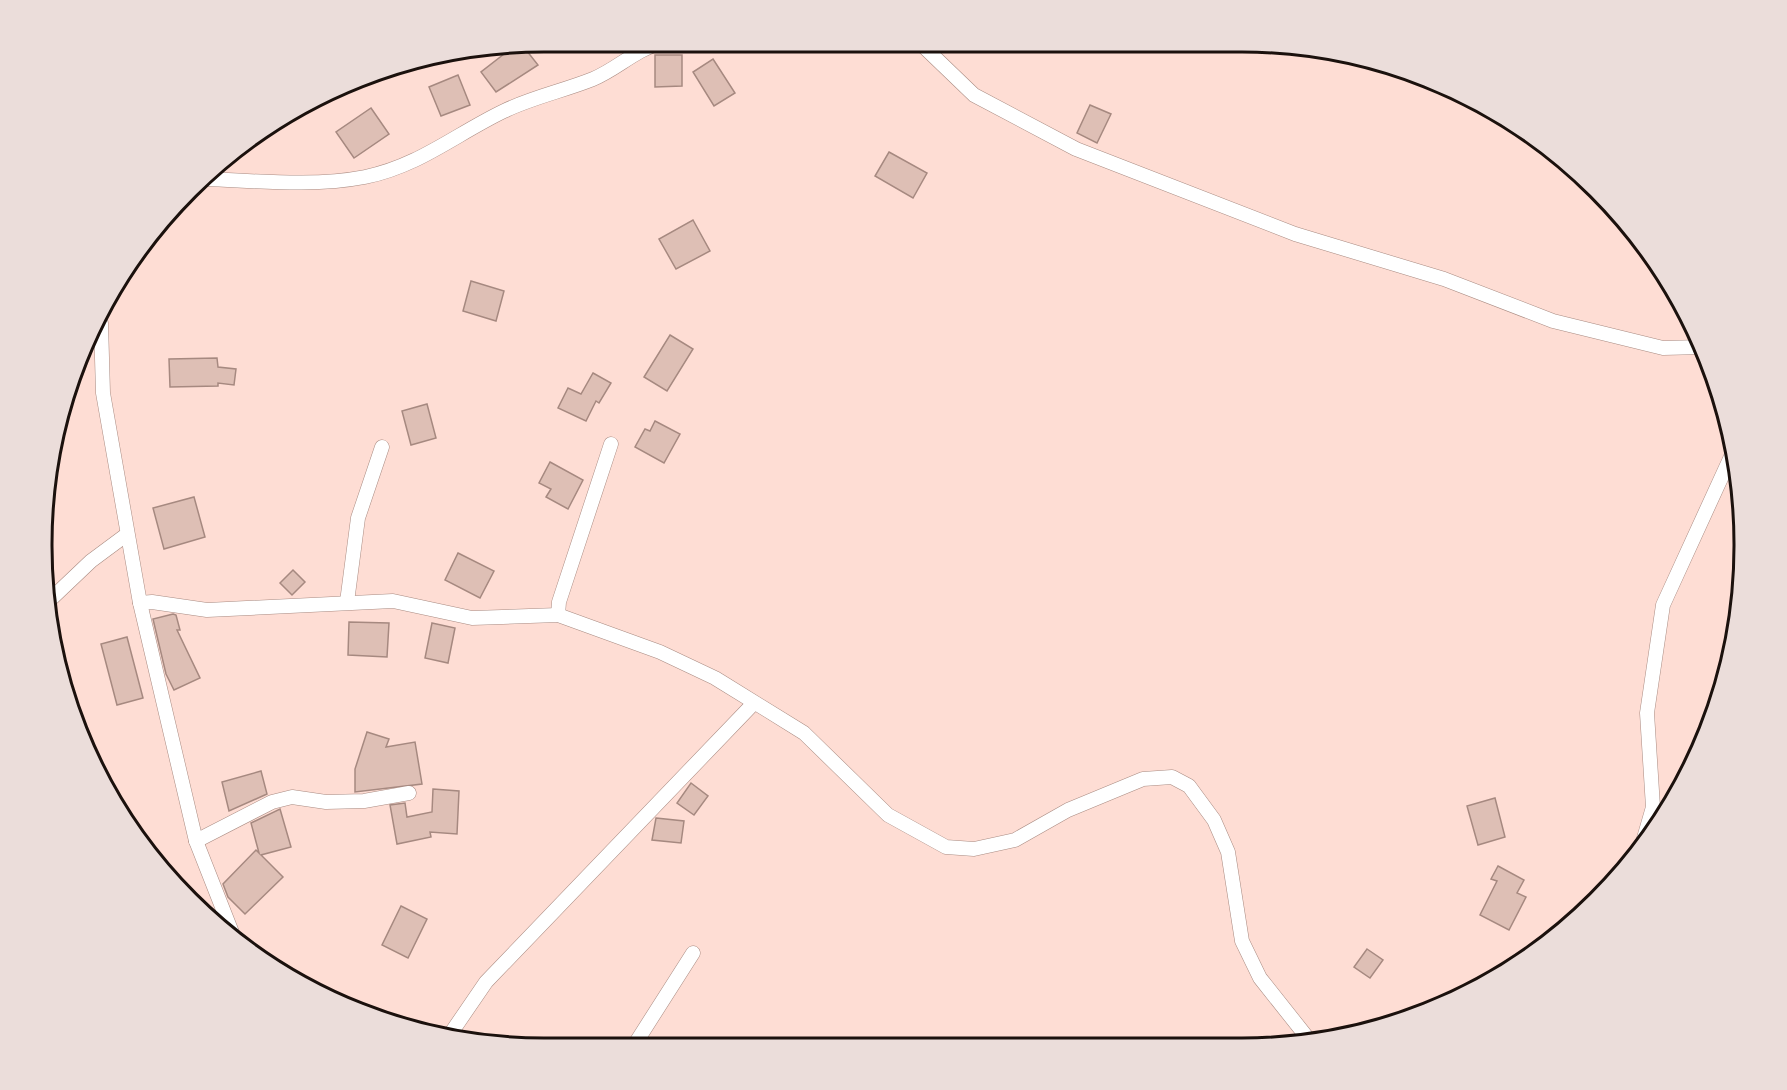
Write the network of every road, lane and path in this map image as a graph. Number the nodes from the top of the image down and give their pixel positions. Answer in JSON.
{"nodes":[{"id":1,"x":636,"y":52,"type":"edge"},
{"id":2,"x":929,"y":52,"type":"edge"},
{"id":3,"x":216,"y":179,"type":"edge"},
{"id":4,"x":101,"y":331,"type":"edge"},
{"id":5,"x":1693,"y":347,"type":"edge"},
{"id":6,"x":611,"y":444,"type":"dead end"},
{"id":7,"x":382,"y":447,"type":"dead end"},
{"id":8,"x":1727,"y":464,"type":"edge"},
{"id":9,"x":126,"y":535,"type":"junction"},
{"id":10,"x":56,"y":595,"type":"edge"},
{"id":11,"x":347,"y":602,"type":"junction"},
{"id":12,"x":140,"y":603,"type":"junction"},
{"id":13,"x":558,"y":615,"type":"junction"},
{"id":14,"x":753,"y":704,"type":"junction"},
{"id":15,"x":409,"y":793,"type":"dead end"},
{"id":16,"x":1648,"y":823,"type":"edge"},
{"id":17,"x":196,"y":841,"type":"junction"},
{"id":18,"x":228,"y":921,"type":"edge"},
{"id":19,"x":693,"y":953,"type":"dead end"},
{"id":20,"x":454,"y":1029,"type":"edge"},
{"id":21,"x":1304,"y":1033,"type":"edge"},
{"id":22,"x":639,"y":1038,"type":"edge"}],
"edges":[{"from":1,"to":3,"type":"street"},
{"from":2,"to":5,"type":"street"},
{"from":4,"to":9,"type":"street"},
{"from":6,"to":13,"type":"street"},
{"from":7,"to":11,"type":"street"},
{"from":8,"to":16,"type":"street"},
{"from":9,"to":10,"type":"street"},
{"from":9,"to":12,"type":"street"},
{"from":11,"to":12,"type":"street"},
{"from":11,"to":13,"type":"street"},
{"from":12,"to":17,"type":"street"},
{"from":13,"to":14,"type":"street"},
{"from":14,"to":20,"type":"street"},
{"from":14,"to":21,"type":"street"},
{"from":15,"to":17,"type":"street"},
{"from":17,"to":18,"type":"street"},
{"from":19,"to":22,"type":"street"}]}
